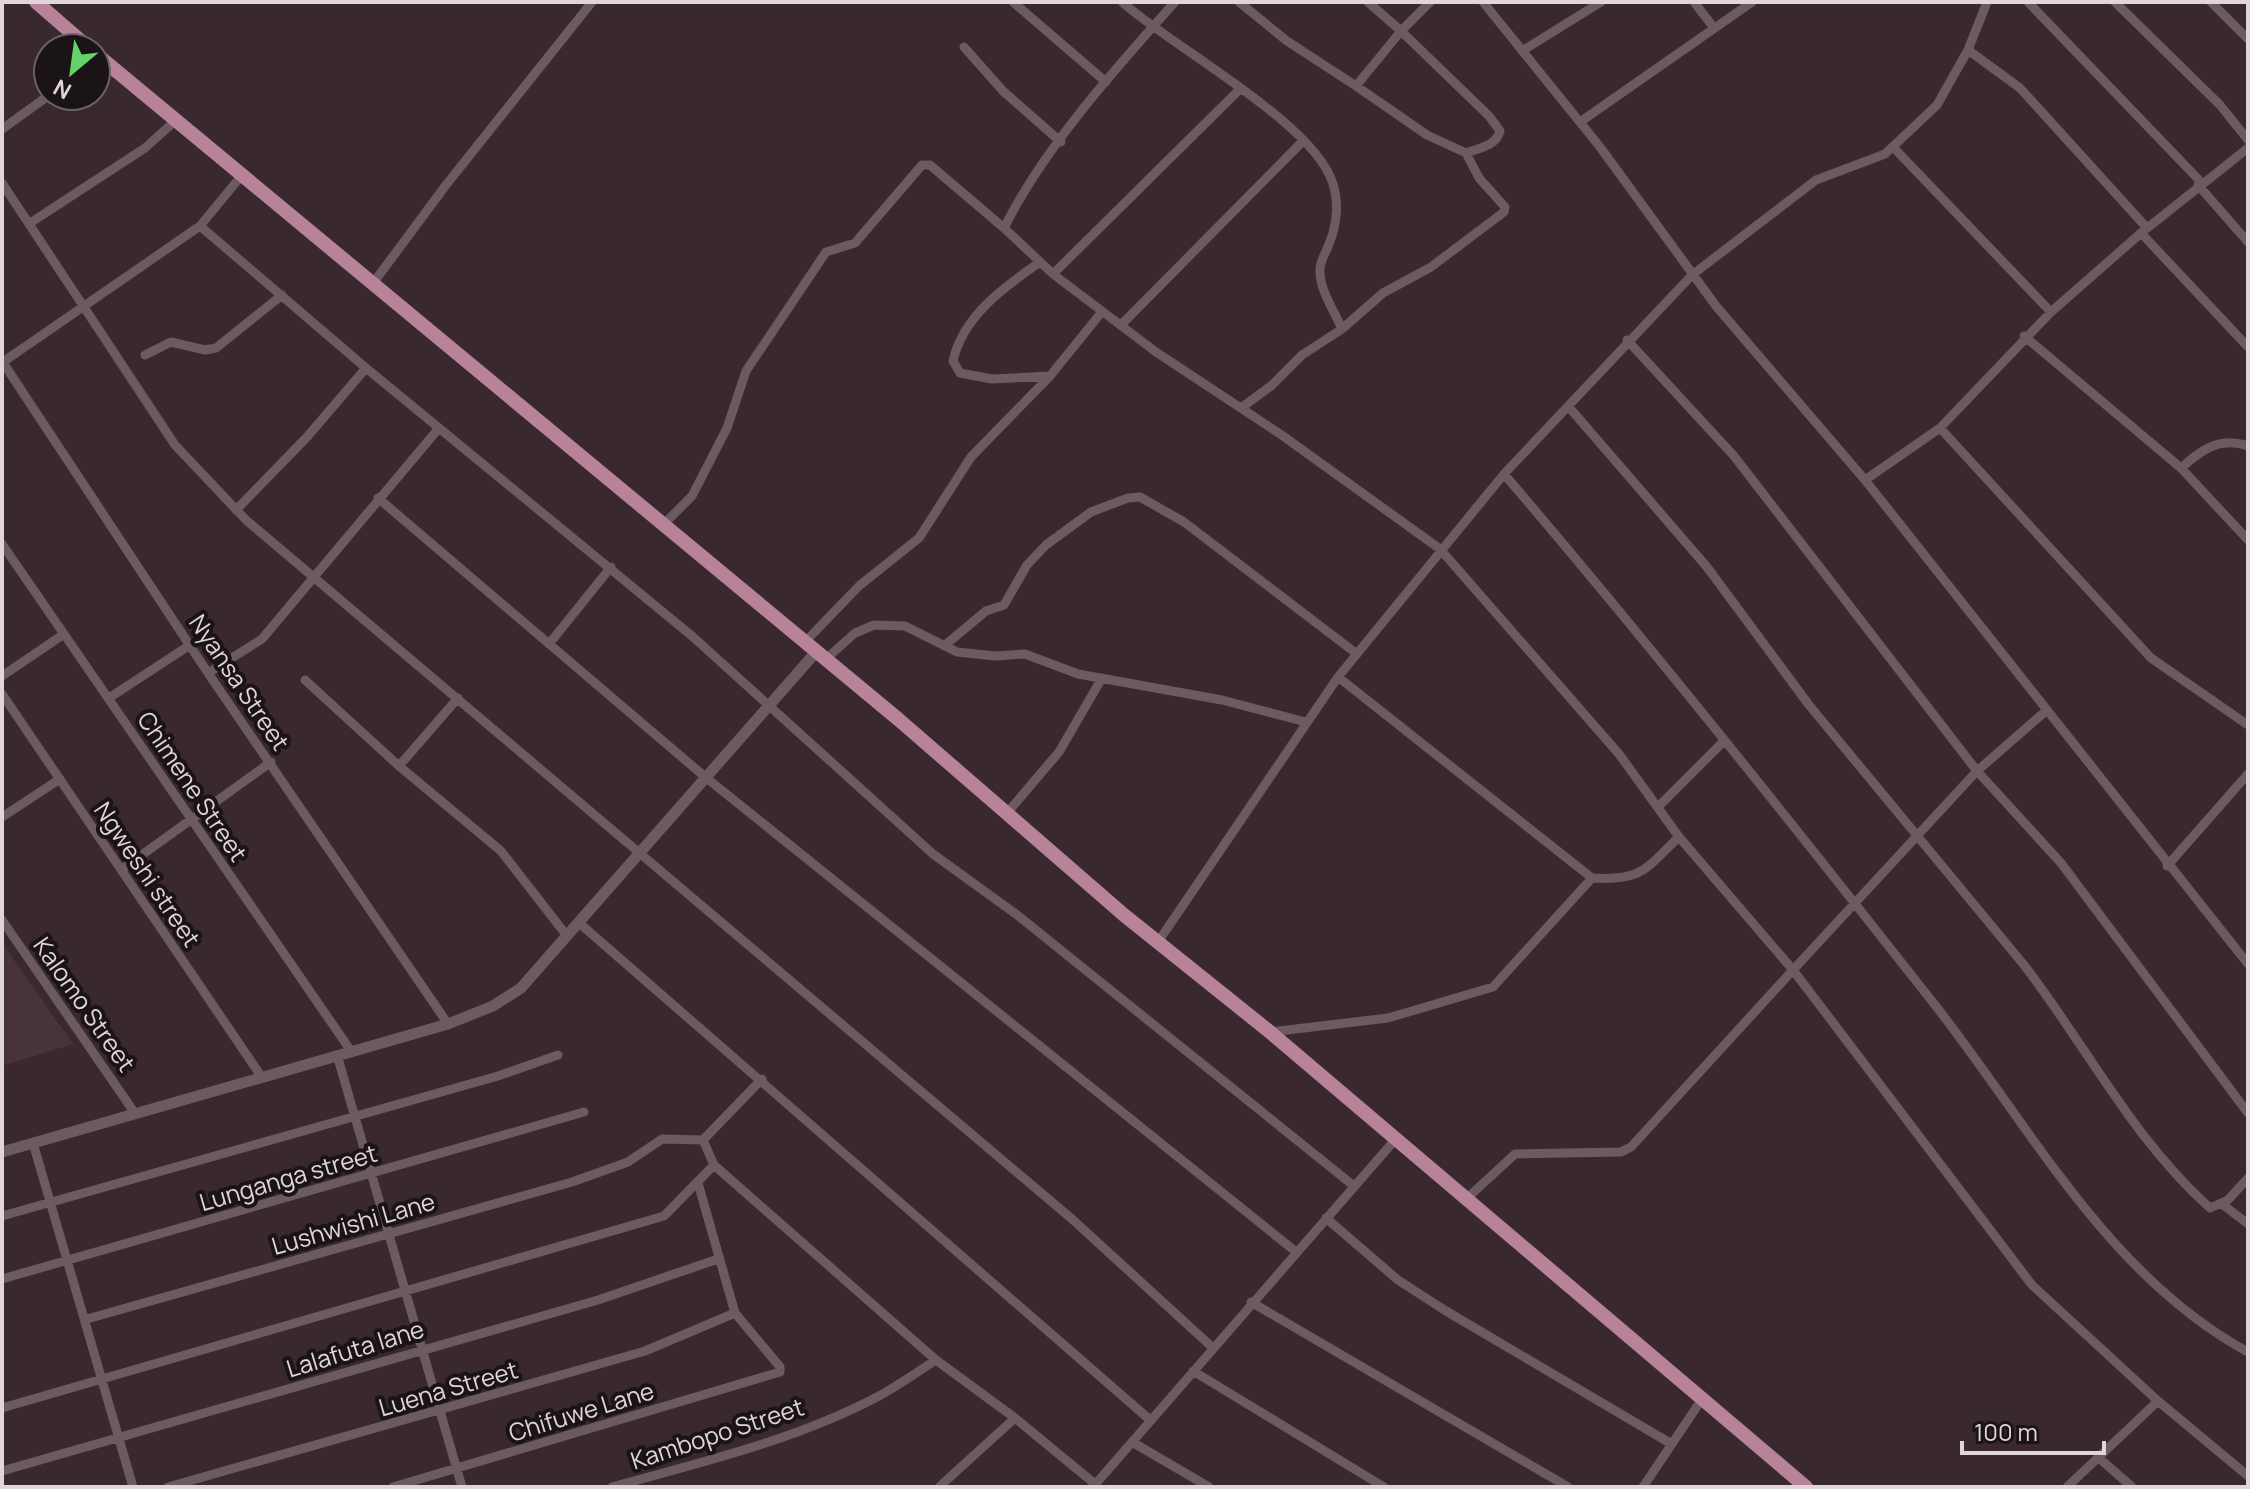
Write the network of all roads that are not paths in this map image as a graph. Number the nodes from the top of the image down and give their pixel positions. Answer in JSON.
{"nodes":[{"id":1,"x":36,"y":2,"type":"edge"},
{"id":2,"x":592,"y":2,"type":"edge"},
{"id":3,"x":1013,"y":2,"type":"edge"},
{"id":4,"x":1122,"y":2,"type":"edge"},
{"id":5,"x":1175,"y":2,"type":"edge"},
{"id":6,"x":1239,"y":2,"type":"edge"},
{"id":7,"x":1368,"y":2,"type":"edge"},
{"id":8,"x":1430,"y":2,"type":"edge"},
{"id":9,"x":1483,"y":2,"type":"edge"},
{"id":10,"x":1601,"y":2,"type":"edge"},
{"id":11,"x":1694,"y":2,"type":"edge"},
{"id":12,"x":1752,"y":2,"type":"edge"},
{"id":13,"x":1987,"y":2,"type":"edge"},
{"id":14,"x":2028,"y":2,"type":"edge"},
{"id":15,"x":2115,"y":2,"type":"edge"},
{"id":16,"x":2211,"y":2,"type":"edge"},
{"id":17,"x":1714,"y":28,"type":"junction"},
{"id":18,"x":1152,"y":29,"type":"junction"},
{"id":19,"x":1401,"y":31,"type":"junction"},
{"id":20,"x":71,"y":32,"type":"edge"},
{"id":21,"x":2248,"y":39,"type":"edge"},
{"id":22,"x":964,"y":47,"type":"dead end"},
{"id":23,"x":1968,"y":50,"type":"junction"},
{"id":24,"x":1522,"y":51,"type":"junction"},
{"id":25,"x":112,"y":69,"type":"edge"},
{"id":26,"x":1106,"y":82,"type":"junction"},
{"id":27,"x":1356,"y":86,"type":"junction"},
{"id":28,"x":1239,"y":90,"type":"junction"},
{"id":29,"x":32,"y":107,"type":"edge"},
{"id":30,"x":175,"y":121,"type":"junction"},
{"id":31,"x":1580,"y":122,"type":"junction"},
{"id":32,"x":2,"y":129,"type":"edge"},
{"id":33,"x":2248,"y":140,"type":"edge"},
{"id":34,"x":1303,"y":141,"type":"junction"},
{"id":35,"x":1061,"y":142,"type":"junction"},
{"id":36,"x":1893,"y":147,"type":"junction"},
{"id":37,"x":2248,"y":148,"type":"edge"},
{"id":38,"x":1466,"y":153,"type":"junction"},
{"id":39,"x":242,"y":175,"type":"junction"},
{"id":40,"x":2,"y":183,"type":"edge"},
{"id":41,"x":2200,"y":184,"type":"junction"},
{"id":42,"x":30,"y":223,"type":"junction"},
{"id":43,"x":200,"y":226,"type":"junction"},
{"id":44,"x":1004,"y":228,"type":"junction"},
{"id":45,"x":2144,"y":230,"type":"junction"},
{"id":46,"x":2248,"y":242,"type":"edge"},
{"id":47,"x":1040,"y":262,"type":"junction"},
{"id":48,"x":1053,"y":274,"type":"junction"},
{"id":49,"x":1692,"y":275,"type":"junction"},
{"id":50,"x":374,"y":282,"type":"junction"},
{"id":51,"x":282,"y":295,"type":"junction"},
{"id":52,"x":83,"y":307,"type":"junction"},
{"id":53,"x":2051,"y":312,"type":"junction"},
{"id":54,"x":1101,"y":313,"type":"junction"},
{"id":55,"x":1121,"y":325,"type":"junction"},
{"id":56,"x":1342,"y":329,"type":"junction"},
{"id":57,"x":2024,"y":336,"type":"junction"},
{"id":58,"x":1627,"y":340,"type":"junction"},
{"id":59,"x":2248,"y":347,"type":"edge"},
{"id":60,"x":145,"y":355,"type":"dead end"},
{"id":61,"x":2,"y":362,"type":"edge"},
{"id":62,"x":366,"y":368,"type":"junction"},
{"id":63,"x":1050,"y":376,"type":"junction"},
{"id":64,"x":1568,"y":406,"type":"junction"},
{"id":65,"x":1241,"y":408,"type":"junction"},
{"id":66,"x":439,"y":428,"type":"junction"},
{"id":67,"x":1940,"y":428,"type":"junction"},
{"id":68,"x":2248,"y":446,"type":"edge"},
{"id":69,"x":2181,"y":468,"type":"junction"},
{"id":70,"x":1504,"y":474,"type":"junction"},
{"id":71,"x":1865,"y":480,"type":"junction"},
{"id":72,"x":378,"y":498,"type":"junction"},
{"id":73,"x":236,"y":510,"type":"junction"},
{"id":74,"x":662,"y":526,"type":"junction"},
{"id":75,"x":2248,"y":540,"type":"edge"},
{"id":76,"x":2,"y":544,"type":"edge"},
{"id":77,"x":1440,"y":549,"type":"junction"},
{"id":78,"x":611,"y":567,"type":"junction"},
{"id":79,"x":316,"y":576,"type":"junction"},
{"id":80,"x":64,"y":634,"type":"junction"},
{"id":81,"x":549,"y":644,"type":"junction"},
{"id":82,"x":190,"y":645,"type":"junction"},
{"id":83,"x":944,"y":646,"type":"junction"},
{"id":84,"x":815,"y":652,"type":"junction"},
{"id":85,"x":1357,"y":654,"type":"junction"},
{"id":86,"x":208,"y":673,"type":"junction"},
{"id":87,"x":2,"y":676,"type":"edge"},
{"id":88,"x":1338,"y":677,"type":"junction"},
{"id":89,"x":1102,"y":678,"type":"junction"},
{"id":90,"x":305,"y":680,"type":"dead end"},
{"id":91,"x":2,"y":694,"type":"edge"},
{"id":92,"x":109,"y":698,"type":"junction"},
{"id":93,"x":458,"y":698,"type":"junction"},
{"id":94,"x":767,"y":704,"type":"junction"},
{"id":95,"x":2047,"y":710,"type":"junction"},
{"id":96,"x":1306,"y":722,"type":"junction"},
{"id":97,"x":2248,"y":725,"type":"edge"},
{"id":98,"x":1723,"y":742,"type":"junction"},
{"id":99,"x":271,"y":762,"type":"junction"},
{"id":100,"x":399,"y":766,"type":"junction"},
{"id":101,"x":1977,"y":771,"type":"junction"},
{"id":102,"x":2248,"y":774,"type":"edge"},
{"id":103,"x":704,"y":776,"type":"junction"},
{"id":104,"x":60,"y":779,"type":"junction"},
{"id":105,"x":1658,"y":807,"type":"junction"},
{"id":106,"x":1007,"y":813,"type":"junction"},
{"id":107,"x":2,"y":817,"type":"edge"},
{"id":108,"x":192,"y":821,"type":"junction"},
{"id":109,"x":1679,"y":837,"type":"junction"},
{"id":110,"x":1916,"y":839,"type":"junction"},
{"id":111,"x":637,"y":852,"type":"junction"},
{"id":112,"x":2167,"y":866,"type":"junction"},
{"id":113,"x":121,"y":870,"type":"junction"},
{"id":114,"x":1592,"y":878,"type":"junction"},
{"id":115,"x":1856,"y":904,"type":"junction"},
{"id":116,"x":2,"y":920,"type":"edge"},
{"id":117,"x":578,"y":922,"type":"junction"},
{"id":118,"x":567,"y":936,"type":"junction"},
{"id":119,"x":1158,"y":942,"type":"junction"},
{"id":120,"x":2248,"y":944,"type":"edge"},
{"id":121,"x":2239,"y":952,"type":"junction"},
{"id":122,"x":2248,"y":964,"type":"edge"},
{"id":123,"x":1793,"y":970,"type":"junction"},
{"id":124,"x":448,"y":1024,"type":"junction"},
{"id":125,"x":1270,"y":1032,"type":"junction"},
{"id":126,"x":351,"y":1051,"type":"junction"},
{"id":127,"x":337,"y":1055,"type":"junction"},
{"id":128,"x":558,"y":1055,"type":"dead end"},
{"id":129,"x":261,"y":1076,"type":"junction"},
{"id":130,"x":762,"y":1079,"type":"junction"},
{"id":131,"x":134,"y":1112,"type":"junction"},
{"id":132,"x":584,"y":1112,"type":"dead end"},
{"id":133,"x":2248,"y":1113,"type":"edge"},
{"id":134,"x":356,"y":1115,"type":"junction"},
{"id":135,"x":703,"y":1140,"type":"junction"},
{"id":136,"x":1394,"y":1141,"type":"junction"},
{"id":137,"x":33,"y":1143,"type":"junction"},
{"id":138,"x":2,"y":1152,"type":"edge"},
{"id":139,"x":714,"y":1165,"type":"junction"},
{"id":140,"x":372,"y":1174,"type":"junction"},
{"id":141,"x":2248,"y":1178,"type":"edge"},
{"id":142,"x":698,"y":1183,"type":"junction"},
{"id":143,"x":1354,"y":1186,"type":"junction"},
{"id":144,"x":1465,"y":1200,"type":"junction"},
{"id":145,"x":51,"y":1202,"type":"junction"},
{"id":146,"x":2222,"y":1204,"type":"junction"},
{"id":147,"x":2,"y":1216,"type":"edge"},
{"id":148,"x":1326,"y":1218,"type":"junction"},
{"id":149,"x":2248,"y":1224,"type":"edge"},
{"id":150,"x":388,"y":1233,"type":"junction"},
{"id":151,"x":1295,"y":1251,"type":"junction"},
{"id":152,"x":718,"y":1259,"type":"junction"},
{"id":153,"x":68,"y":1260,"type":"junction"},
{"id":154,"x":2,"y":1279,"type":"edge"},
{"id":155,"x":405,"y":1291,"type":"junction"},
{"id":156,"x":1251,"y":1302,"type":"junction"},
{"id":157,"x":735,"y":1313,"type":"junction"},
{"id":158,"x":87,"y":1319,"type":"junction"},
{"id":159,"x":2248,"y":1337,"type":"edge"},
{"id":160,"x":1212,"y":1347,"type":"junction"},
{"id":161,"x":424,"y":1349,"type":"junction"},
{"id":162,"x":2244,"y":1350,"type":"edge"},
{"id":163,"x":936,"y":1360,"type":"junction"},
{"id":164,"x":1193,"y":1371,"type":"junction"},
{"id":165,"x":103,"y":1379,"type":"junction"},
{"id":166,"x":1702,"y":1399,"type":"junction"},
{"id":167,"x":2158,"y":1401,"type":"junction"},
{"id":168,"x":2,"y":1408,"type":"edge"},
{"id":169,"x":442,"y":1412,"type":"junction"},
{"id":170,"x":1015,"y":1418,"type":"junction"},
{"id":171,"x":1149,"y":1419,"type":"junction"},
{"id":172,"x":119,"y":1440,"type":"junction"},
{"id":173,"x":1132,"y":1442,"type":"junction"},
{"id":174,"x":1670,"y":1443,"type":"junction"},
{"id":175,"x":2099,"y":1458,"type":"junction"},
{"id":176,"x":2248,"y":1462,"type":"edge"},
{"id":177,"x":2235,"y":1465,"type":"junction"},
{"id":178,"x":456,"y":1469,"type":"junction"},
{"id":179,"x":2,"y":1471,"type":"edge"},
{"id":180,"x":2248,"y":1476,"type":"edge"},
{"id":181,"x":1094,"y":1486,"type":"edge"},
{"id":182,"x":133,"y":1487,"type":"edge"},
{"id":183,"x":168,"y":1487,"type":"edge"},
{"id":184,"x":393,"y":1487,"type":"edge"},
{"id":185,"x":462,"y":1487,"type":"edge"},
{"id":186,"x":612,"y":1487,"type":"edge"},
{"id":187,"x":939,"y":1487,"type":"edge"},
{"id":188,"x":1209,"y":1487,"type":"edge"},
{"id":189,"x":1384,"y":1487,"type":"edge"},
{"id":190,"x":1568,"y":1487,"type":"edge"},
{"id":191,"x":1643,"y":1487,"type":"edge"},
{"id":192,"x":1806,"y":1487,"type":"edge"},
{"id":193,"x":2067,"y":1487,"type":"edge"},
{"id":194,"x":2132,"y":1487,"type":"edge"}],
"edges":[{"from":1,"to":20,"type":"main road"},
{"from":2,"to":50,"type":"street"},
{"from":3,"to":26,"type":"street"},
{"from":4,"to":18,"type":"street"},
{"from":5,"to":18,"type":"street"},
{"from":6,"to":27,"type":"street"},
{"from":7,"to":19,"type":"street"},
{"from":8,"to":19,"type":"street"},
{"from":9,"to":24,"type":"street"},
{"from":10,"to":24,"type":"street"},
{"from":11,"to":17,"type":"street"},
{"from":12,"to":17,"type":"street"},
{"from":13,"to":23,"type":"street"},
{"from":14,"to":41,"type":"street"},
{"from":15,"to":33,"type":"street"},
{"from":16,"to":21,"type":"street"},
{"from":17,"to":31,"type":"street"},
{"from":18,"to":26,"type":"street"},
{"from":18,"to":28,"type":"street"},
{"from":19,"to":27,"type":"street"},
{"from":19,"to":38,"type":"street"},
{"from":22,"to":35,"type":"street"},
{"from":23,"to":36,"type":"street"},
{"from":23,"to":45,"type":"street"},
{"from":24,"to":31,"type":"street"},
{"from":25,"to":30,"type":"main road"},
{"from":26,"to":35,"type":"street"},
{"from":27,"to":38,"type":"street"},
{"from":28,"to":34,"type":"street"},
{"from":28,"to":48,"type":"street"},
{"from":29,"to":32,"type":"street"},
{"from":30,"to":39,"type":"main road"},
{"from":30,"to":42,"type":"street"},
{"from":31,"to":49,"type":"street"},
{"from":34,"to":55,"type":"street"},
{"from":34,"to":56,"type":"street"},
{"from":35,"to":44,"type":"street"},
{"from":36,"to":49,"type":"street"},
{"from":36,"to":53,"type":"street"},
{"from":37,"to":41,"type":"street"},
{"from":38,"to":56,"type":"street"},
{"from":39,"to":43,"type":"street"},
{"from":39,"to":50,"type":"main road"},
{"from":40,"to":42,"type":"street"},
{"from":41,"to":45,"type":"street"},
{"from":41,"to":46,"type":"street"},
{"from":42,"to":52,"type":"street"},
{"from":43,"to":51,"type":"street"},
{"from":43,"to":52,"type":"street"},
{"from":44,"to":47,"type":"street"},
{"from":44,"to":74,"type":"street"},
{"from":45,"to":53,"type":"street"},
{"from":45,"to":59,"type":"street"},
{"from":47,"to":48,"type":"street"},
{"from":47,"to":63,"type":"street"},
{"from":48,"to":54,"type":"street"},
{"from":49,"to":58,"type":"street"},
{"from":49,"to":71,"type":"street"},
{"from":50,"to":74,"type":"main road"},
{"from":51,"to":60,"type":"street"},
{"from":51,"to":62,"type":"street"},
{"from":52,"to":61,"type":"street"},
{"from":52,"to":73,"type":"street"},
{"from":53,"to":57,"type":"street"},
{"from":54,"to":55,"type":"street"},
{"from":54,"to":63,"type":"street"},
{"from":55,"to":65,"type":"street"},
{"from":56,"to":65,"type":"street"},
{"from":57,"to":67,"type":"street"},
{"from":57,"to":69,"type":"street"},
{"from":58,"to":64,"type":"street"},
{"from":58,"to":101,"type":"street"},
{"from":61,"to":82,"type":"street","name":"Nyansa Street"},
{"from":62,"to":66,"type":"street"},
{"from":62,"to":73,"type":"street"},
{"from":63,"to":84,"type":"street"},
{"from":64,"to":70,"type":"street"},
{"from":64,"to":110,"type":"street"},
{"from":65,"to":77,"type":"street"},
{"from":66,"to":72,"type":"street"},
{"from":66,"to":78,"type":"street"},
{"from":67,"to":71,"type":"street"},
{"from":67,"to":97,"type":"street"},
{"from":68,"to":69,"type":"street"},
{"from":69,"to":75,"type":"street"},
{"from":70,"to":77,"type":"street"},
{"from":70,"to":98,"type":"street"},
{"from":71,"to":95,"type":"street"},
{"from":72,"to":79,"type":"street"},
{"from":72,"to":81,"type":"street"},
{"from":73,"to":79,"type":"street"},
{"from":74,"to":84,"type":"main road"},
{"from":76,"to":80,"type":"street","name":"Chimene Street"},
{"from":77,"to":85,"type":"street"},
{"from":77,"to":105,"type":"street"},
{"from":78,"to":81,"type":"street"},
{"from":78,"to":94,"type":"street"},
{"from":79,"to":86,"type":"street"},
{"from":79,"to":93,"type":"street"},
{"from":80,"to":87,"type":"street"},
{"from":80,"to":92,"type":"street","name":"Chimene Street"},
{"from":81,"to":103,"type":"street"},
{"from":82,"to":86,"type":"street","name":"Nyansa Street"},
{"from":82,"to":92,"type":"street"},
{"from":83,"to":84,"type":"street"},
{"from":83,"to":85,"type":"street"},
{"from":83,"to":89,"type":"street"},
{"from":84,"to":94,"type":"street"},
{"from":84,"to":106,"type":"main road"},
{"from":85,"to":88,"type":"street"},
{"from":86,"to":99,"type":"street","name":"Nyansa Street"},
{"from":88,"to":96,"type":"street"},
{"from":88,"to":114,"type":"street"},
{"from":89,"to":96,"type":"street"},
{"from":89,"to":106,"type":"street"},
{"from":90,"to":100,"type":"street"},
{"from":91,"to":104,"type":"street","name":"Ngweshi street"},
{"from":92,"to":108,"type":"street","name":"Chimene Street"},
{"from":93,"to":100,"type":"street"},
{"from":93,"to":111,"type":"street"},
{"from":94,"to":103,"type":"street"},
{"from":94,"to":143,"type":"street"},
{"from":95,"to":101,"type":"street"},
{"from":95,"to":112,"type":"street"},
{"from":96,"to":119,"type":"street"},
{"from":98,"to":105,"type":"street"},
{"from":98,"to":115,"type":"street"},
{"from":99,"to":108,"type":"street"},
{"from":99,"to":124,"type":"street","name":"Nyansa Street"},
{"from":100,"to":118,"type":"street"},
{"from":101,"to":110,"type":"street"},
{"from":101,"to":133,"type":"street"},
{"from":102,"to":112,"type":"street"},
{"from":103,"to":111,"type":"street"},
{"from":103,"to":151,"type":"street"},
{"from":104,"to":107,"type":"street"},
{"from":104,"to":113,"type":"street","name":"Ngweshi street"},
{"from":105,"to":109,"type":"street"},
{"from":106,"to":119,"type":"main road"},
{"from":108,"to":113,"type":"street"},
{"from":108,"to":126,"type":"street","name":"Chimene Street"},
{"from":109,"to":114,"type":"street"},
{"from":109,"to":123,"type":"street"},
{"from":110,"to":115,"type":"street"},
{"from":110,"to":146,"type":"street"},
{"from":111,"to":117,"type":"street"},
{"from":111,"to":160,"type":"street"},
{"from":112,"to":121,"type":"street"},
{"from":113,"to":129,"type":"street","name":"Ngweshi street"},
{"from":114,"to":125,"type":"street"},
{"from":115,"to":123,"type":"street"},
{"from":115,"to":162,"type":"street"},
{"from":116,"to":131,"type":"street","name":"Kalomo Street"},
{"from":117,"to":118,"type":"street"},
{"from":117,"to":130,"type":"street"},
{"from":118,"to":124,"type":"street"},
{"from":119,"to":125,"type":"main road"},
{"from":120,"to":121,"type":"street"},
{"from":121,"to":122,"type":"street"},
{"from":123,"to":144,"type":"street"},
{"from":123,"to":167,"type":"street"},
{"from":124,"to":126,"type":"street"},
{"from":125,"to":136,"type":"main road"},
{"from":126,"to":127,"type":"street"},
{"from":127,"to":129,"type":"street"},
{"from":127,"to":134,"type":"street"},
{"from":128,"to":134,"type":"street"},
{"from":129,"to":131,"type":"street"},
{"from":130,"to":135,"type":"street"},
{"from":130,"to":171,"type":"street"},
{"from":131,"to":137,"type":"street"},
{"from":132,"to":140,"type":"street","name":"Lunganga street"},
{"from":134,"to":140,"type":"street"},
{"from":134,"to":145,"type":"street"},
{"from":135,"to":139,"type":"street"},
{"from":135,"to":150,"type":"street","name":"Lushwishi Lane"},
{"from":136,"to":143,"type":"street"},
{"from":136,"to":144,"type":"main road"},
{"from":137,"to":138,"type":"street"},
{"from":137,"to":145,"type":"street"},
{"from":139,"to":142,"type":"street"},
{"from":139,"to":163,"type":"street"},
{"from":140,"to":150,"type":"street"},
{"from":140,"to":153,"type":"street","name":"Lunganga street"},
{"from":141,"to":146,"type":"street"},
{"from":142,"to":152,"type":"street"},
{"from":142,"to":155,"type":"street"},
{"from":143,"to":148,"type":"street"},
{"from":144,"to":166,"type":"main road"},
{"from":145,"to":147,"type":"street"},
{"from":145,"to":153,"type":"street"},
{"from":146,"to":149,"type":"street"},
{"from":148,"to":151,"type":"street"},
{"from":148,"to":174,"type":"street"},
{"from":150,"to":155,"type":"street"},
{"from":150,"to":158,"type":"street","name":"Lushwishi Lane"},
{"from":151,"to":156,"type":"street"},
{"from":152,"to":157,"type":"street"},
{"from":152,"to":161,"type":"street","name":"Lalafuta lane"},
{"from":153,"to":154,"type":"street","name":"Lunganga street"},
{"from":153,"to":158,"type":"street"},
{"from":155,"to":161,"type":"street"},
{"from":155,"to":165,"type":"street"},
{"from":156,"to":160,"type":"street"},
{"from":156,"to":190,"type":"street"},
{"from":157,"to":169,"type":"street","name":"Luena Street"},
{"from":157,"to":178,"type":"street","name":"Chifuwe Lane"},
{"from":158,"to":165,"type":"street"},
{"from":159,"to":162,"type":"street"},
{"from":160,"to":164,"type":"street"},
{"from":161,"to":169,"type":"street"},
{"from":161,"to":172,"type":"street","name":"Lalafuta lane"},
{"from":163,"to":170,"type":"street"},
{"from":163,"to":186,"type":"street","name":"Kambopo Street"},
{"from":164,"to":171,"type":"street"},
{"from":164,"to":189,"type":"street"},
{"from":165,"to":168,"type":"street"},
{"from":165,"to":172,"type":"street"},
{"from":166,"to":174,"type":"street"},
{"from":166,"to":192,"type":"main road"},
{"from":167,"to":175,"type":"street"},
{"from":167,"to":177,"type":"street"},
{"from":169,"to":178,"type":"street"},
{"from":169,"to":183,"type":"street","name":"Luena Street"},
{"from":170,"to":181,"type":"street"},
{"from":170,"to":187,"type":"street"},
{"from":171,"to":173,"type":"street"},
{"from":172,"to":179,"type":"street","name":"Lalafuta lane"},
{"from":172,"to":182,"type":"street"},
{"from":173,"to":181,"type":"street"},
{"from":173,"to":188,"type":"street"},
{"from":174,"to":191,"type":"street"},
{"from":175,"to":193,"type":"street"},
{"from":175,"to":194,"type":"street"},
{"from":176,"to":177,"type":"street"},
{"from":177,"to":180,"type":"street"},
{"from":178,"to":184,"type":"street","name":"Chifuwe Lane"},
{"from":178,"to":185,"type":"street"}]}
